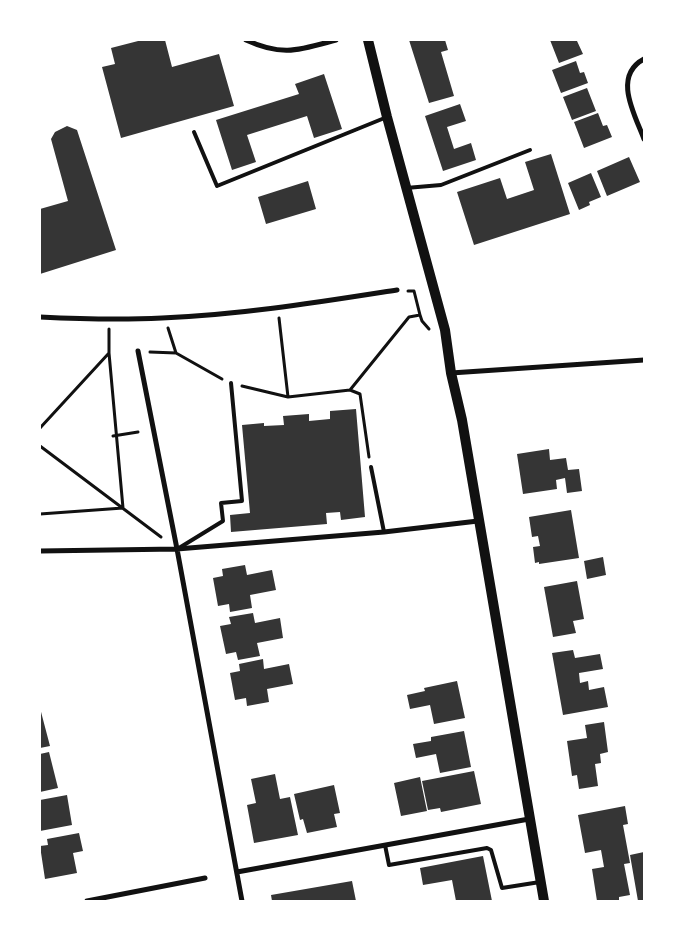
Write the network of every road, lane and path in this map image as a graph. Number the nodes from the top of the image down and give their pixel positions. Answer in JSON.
{"nodes":[{"id":1,"x":246,"y":40,"type":"edge"},
{"id":2,"x":336,"y":40,"type":"edge"},
{"id":3,"x":368,"y":40,"type":"edge"},
{"id":4,"x":644,"y":59,"type":"edge"},
{"id":5,"x":387,"y":117,"type":"junction"},
{"id":6,"x":194,"y":132,"type":"dead end"},
{"id":7,"x":644,"y":139,"type":"edge"},
{"id":8,"x":530,"y":150,"type":"dead end"},
{"id":9,"x":406,"y":188,"type":"junction"},
{"id":10,"x":398,"y":290,"type":"dead end"},
{"id":11,"x":414,"y":291,"type":"dead end"},
{"id":12,"x":278,"y":308,"type":"junction"},
{"id":13,"x":420,"y":315,"type":"junction"},
{"id":14,"x":40,"y":317,"type":"edge"},
{"id":15,"x":164,"y":318,"type":"junction"},
{"id":16,"x":109,"y":319,"type":"junction"},
{"id":17,"x":446,"y":330,"type":"junction"},
{"id":18,"x":138,"y":351,"type":"joint"},
{"id":19,"x":109,"y":353,"type":"junction"},
{"id":20,"x":176,"y":353,"type":"junction"},
{"id":21,"x":644,"y":360,"type":"edge"},
{"id":22,"x":451,"y":373,"type":"junction"},
{"id":23,"x":231,"y":383,"type":"junction"},
{"id":24,"x":350,"y":390,"type":"junction"},
{"id":25,"x":288,"y":397,"type":"junction"},
{"id":26,"x":40,"y":428,"type":"edge"},
{"id":27,"x":138,"y":432,"type":"dead end"},
{"id":28,"x":115,"y":436,"type":"junction"},
{"id":29,"x":40,"y":446,"type":"edge"},
{"id":30,"x":371,"y":467,"type":"joint"},
{"id":31,"x":123,"y":508,"type":"junction"},
{"id":32,"x":40,"y":514,"type":"edge"},
{"id":33,"x":478,"y":521,"type":"junction"},
{"id":34,"x":384,"y":532,"type":"junction"},
{"id":35,"x":177,"y":549,"type":"junction"},
{"id":36,"x":40,"y":551,"type":"edge"},
{"id":37,"x":529,"y":819,"type":"junction"},
{"id":38,"x":385,"y":845,"type":"junction"},
{"id":39,"x":236,"y":872,"type":"junction"},
{"id":40,"x":205,"y":878,"type":"dead end"},
{"id":41,"x":540,"y":882,"type":"junction"},
{"id":42,"x":87,"y":901,"type":"edge"},
{"id":43,"x":242,"y":901,"type":"edge"},
{"id":44,"x":544,"y":901,"type":"edge"}],
"edges":[{"from":1,"to":2,"type":"street"},
{"from":3,"to":5,"type":"main road"},
{"from":4,"to":7,"type":"street"},
{"from":5,"to":6,"type":"lane"},
{"from":5,"to":9,"type":"main road"},
{"from":8,"to":9,"type":"lane"},
{"from":9,"to":17,"type":"main road"},
{"from":10,"to":12,"type":"street"},
{"from":11,"to":13,"type":"path"},
{"from":12,"to":15,"type":"street"},
{"from":12,"to":25,"type":"path"},
{"from":13,"to":17,"type":"path"},
{"from":13,"to":24,"type":"path"},
{"from":14,"to":16,"type":"street"},
{"from":15,"to":16,"type":"street"},
{"from":15,"to":20,"type":"path"},
{"from":16,"to":19,"type":"path"},
{"from":17,"to":22,"type":"main road"},
{"from":18,"to":20,"type":"path"},
{"from":18,"to":35,"type":"street"},
{"from":19,"to":26,"type":"path"},
{"from":19,"to":28,"type":"path"},
{"from":20,"to":23,"type":"path"},
{"from":21,"to":22,"type":"street"},
{"from":22,"to":33,"type":"main road"},
{"from":23,"to":25,"type":"path"},
{"from":23,"to":35,"type":"lane"},
{"from":24,"to":25,"type":"path"},
{"from":24,"to":30,"type":"path"},
{"from":27,"to":28,"type":"path"},
{"from":28,"to":31,"type":"path"},
{"from":29,"to":31,"type":"path"},
{"from":30,"to":34,"type":"lane"},
{"from":31,"to":32,"type":"path"},
{"from":31,"to":35,"type":"path"},
{"from":33,"to":34,"type":"street"},
{"from":33,"to":37,"type":"main road"},
{"from":34,"to":35,"type":"street"},
{"from":35,"to":36,"type":"street"},
{"from":35,"to":39,"type":"street"},
{"from":37,"to":38,"type":"street"},
{"from":37,"to":41,"type":"main road"},
{"from":38,"to":39,"type":"street"},
{"from":38,"to":41,"type":"lane"},
{"from":39,"to":43,"type":"street"},
{"from":40,"to":42,"type":"street"},
{"from":41,"to":44,"type":"main road"}]}
